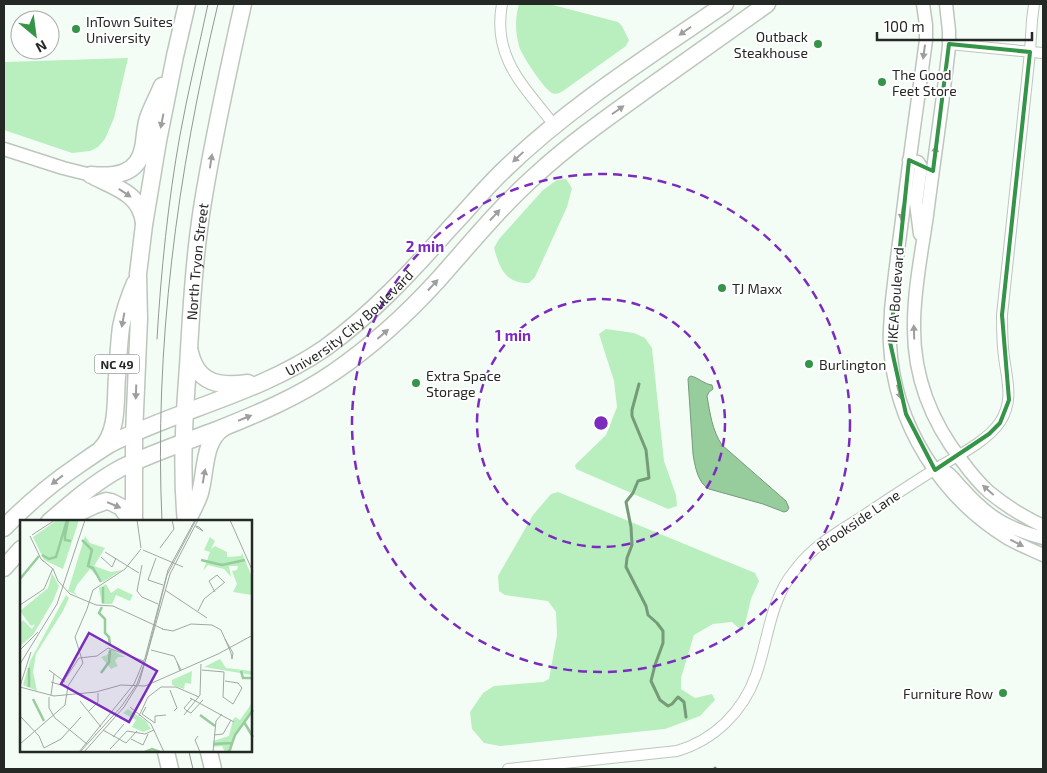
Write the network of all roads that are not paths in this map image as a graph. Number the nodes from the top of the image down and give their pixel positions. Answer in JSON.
{"nodes":[{"id":1,"x":243,"y":4,"type":"edge"},
{"id":2,"x":502,"y":4,"type":"edge"},
{"id":3,"x":725,"y":4,"type":"edge"},
{"id":4,"x":767,"y":4,"type":"edge"},
{"id":5,"x":923,"y":4,"type":"edge"},
{"id":6,"x":946,"y":4,"type":"edge"},
{"id":7,"x":1034,"y":4,"type":"edge"},
{"id":8,"x":186,"y":8,"type":"edge"},
{"id":9,"x":949,"y":44,"type":"junction"},
{"id":10,"x":1030,"y":52,"type":"junction"},
{"id":11,"x":1043,"y":53,"type":"edge"},
{"id":12,"x":175,"y":56,"type":"junction"},
{"id":13,"x":554,"y":125,"type":"junction"},
{"id":14,"x":4,"y":149,"type":"edge"},
{"id":15,"x":909,"y":160,"type":"junction"},
{"id":16,"x":91,"y":175,"type":"junction"},
{"id":17,"x":144,"y":225,"type":"junction"},
{"id":18,"x":922,"y":249,"type":"junction"},
{"id":19,"x":138,"y":274,"type":"junction"},
{"id":20,"x":189,"y":348,"type":"junction"},
{"id":21,"x":270,"y":379,"type":"junction"},
{"id":22,"x":185,"y":413,"type":"junction"},
{"id":23,"x":224,"y":427,"type":"junction"},
{"id":24,"x":134,"y":434,"type":"junction"},
{"id":25,"x":183,"y":442,"type":"junction"},
{"id":26,"x":97,"y":452,"type":"junction"},
{"id":27,"x":958,"y":455,"type":"junction"},
{"id":28,"x":134,"y":462,"type":"junction"},
{"id":29,"x":935,"y":470,"type":"junction"},
{"id":30,"x":51,"y":520,"type":"edge"},
{"id":31,"x":63,"y":520,"type":"edge"},
{"id":32,"x":131,"y":520,"type":"edge"},
{"id":33,"x":133,"y":520,"type":"edge"},
{"id":34,"x":186,"y":520,"type":"edge"},
{"id":35,"x":187,"y":520,"type":"edge"},
{"id":36,"x":1043,"y":526,"type":"edge"},
{"id":37,"x":4,"y":528,"type":"edge"},
{"id":38,"x":1043,"y":538,"type":"edge"},
{"id":39,"x":20,"y":550,"type":"edge"},
{"id":40,"x":1043,"y":555,"type":"edge"},
{"id":41,"x":4,"y":568,"type":"edge"},
{"id":42,"x":166,"y":753,"type":"edge"},
{"id":43,"x":209,"y":753,"type":"edge"},
{"id":44,"x":170,"y":769,"type":"edge"},
{"id":45,"x":212,"y":769,"type":"edge"},
{"id":46,"x":508,"y":769,"type":"edge"}],
"edges":[{"from":20,"to":1,"type":"main road","name":"North Tryon Street","one_way":true},
{"from":2,"to":13,"type":"street"},
{"from":3,"to":13,"type":"main road","name":"University City Boulevard","one_way":true},
{"from":23,"to":4,"type":"main road","name":"University City Boulevard","one_way":true},
{"from":5,"to":15,"type":"street","name":"IKEA Boulevard","one_way":true},
{"from":6,"to":9,"type":"street","name":"IKEA Boulevard"},
{"from":7,"to":10,"type":"street","name":"Brookside Lane"},
{"from":8,"to":12,"type":"main road"},
{"from":9,"to":10,"type":"street"},
{"from":18,"to":9,"type":"street","name":"IKEA Boulevard","one_way":true},
{"from":10,"to":11,"type":"street"},
{"from":10,"to":27,"type":"street","name":"Brookside Lane"},
{"from":12,"to":16,"type":"main road"},
{"from":12,"to":17,"type":"main road","one_way":true},
{"from":13,"to":21,"type":"main road","name":"University City Boulevard","one_way":true},
{"from":14,"to":16,"type":"street"},
{"from":15,"to":18,"type":"street"},
{"from":15,"to":29,"type":"street","name":"IKEA Boulevard","one_way":true},
{"from":16,"to":17,"type":"main road","one_way":true},
{"from":17,"to":19,"type":"main road"},
{"from":27,"to":18,"type":"street","name":"IKEA Boulevard","one_way":true},
{"from":19,"to":24,"type":"main road","one_way":true},
{"from":19,"to":26,"type":"main road","number":"NC 49","one_way":true},
{"from":20,"to":21,"type":"main road"},
{"from":20,"to":22,"type":"main road","name":"North Tryon Street"},
{"from":21,"to":22,"type":"main road","name":"University City Boulevard"},
{"from":22,"to":24,"type":"main road","name":"University City Boulevard"},
{"from":22,"to":25,"type":"main road","name":"North Tryon Street"},
{"from":23,"to":25,"type":"main road","name":"University City Boulevard"},
{"from":35,"to":23,"type":"main road","one_way":true},
{"from":24,"to":26,"type":"main road","name":"University City Boulevard","number":"NC 49"},
{"from":24,"to":28,"type":"main road"},
{"from":25,"to":28,"type":"main road","name":"University City Boulevard"},
{"from":25,"to":34,"type":"main road","name":"North Tryon Street"},
{"from":26,"to":37,"type":"main road","name":"University City Boulevard","number":"NC 49","one_way":true},
{"from":27,"to":29,"type":"street","name":"Brookside Lane"},
{"from":36,"to":27,"type":"street","name":"IKEA Boulevard","one_way":true},
{"from":28,"to":30,"type":"main road","name":"University City Boulevard"},
{"from":28,"to":33,"type":"main road"},
{"from":29,"to":38,"type":"street"},
{"from":29,"to":40,"type":"street","name":"IKEA Boulevard","one_way":true},
{"from":29,"to":46,"type":"street","name":"Brookside Lane"},
{"from":31,"to":32,"type":"main road","one_way":true},
{"from":39,"to":41,"type":"main road"},
{"from":42,"to":44,"type":"main road"},
{"from":43,"to":45,"type":"main road"}]}
